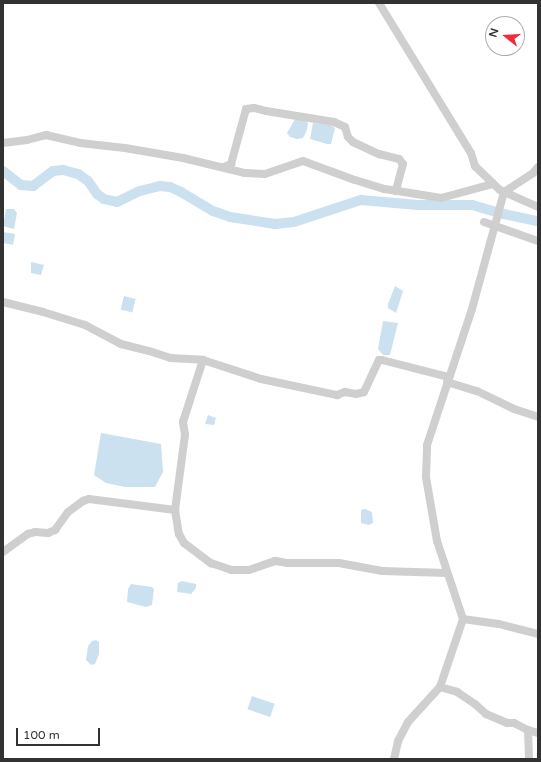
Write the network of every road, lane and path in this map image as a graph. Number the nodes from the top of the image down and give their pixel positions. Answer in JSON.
{"nodes":[{"id":1,"x":379,"y":3,"type":"edge"},
{"id":2,"x":3,"y":143,"type":"edge"},
{"id":3,"x":224,"y":167,"type":"junction"},
{"id":4,"x":538,"y":167,"type":"edge"},
{"id":5,"x":494,"y":184,"type":"junction"},
{"id":6,"x":396,"y":190,"type":"junction"},
{"id":7,"x":504,"y":192,"type":"junction"},
{"id":8,"x":538,"y":207,"type":"edge"},
{"id":9,"x":496,"y":221,"type":"junction"},
{"id":10,"x":484,"y":222,"type":"dead end"},
{"id":11,"x":538,"y":241,"type":"edge"},
{"id":12,"x":3,"y":302,"type":"edge"},
{"id":13,"x":203,"y":360,"type":"junction"},
{"id":14,"x":448,"y":379,"type":"junction"},
{"id":15,"x":538,"y":417,"type":"edge"},
{"id":16,"x":175,"y":510,"type":"junction"},
{"id":17,"x":3,"y":552,"type":"edge"},
{"id":18,"x":447,"y":573,"type":"junction"},
{"id":19,"x":463,"y":619,"type":"junction"},
{"id":20,"x":538,"y":634,"type":"edge"},
{"id":21,"x":440,"y":688,"type":"junction"},
{"id":22,"x":528,"y":730,"type":"junction"},
{"id":23,"x":538,"y":733,"type":"edge"},
{"id":24,"x":394,"y":759,"type":"edge"},
{"id":25,"x":529,"y":759,"type":"edge"}],
"edges":[{"from":1,"to":5,"type":"street"},
{"from":2,"to":3,"type":"street"},
{"from":3,"to":6,"type":"street"},
{"from":3,"to":6,"type":"street"},
{"from":4,"to":7,"type":"street"},
{"from":5,"to":6,"type":"street"},
{"from":5,"to":7,"type":"street"},
{"from":7,"to":8,"type":"street"},
{"from":7,"to":9,"type":"street"},
{"from":9,"to":10,"type":"street"},
{"from":9,"to":11,"type":"street"},
{"from":9,"to":14,"type":"street"},
{"from":12,"to":13,"type":"street"},
{"from":13,"to":14,"type":"street"},
{"from":13,"to":16,"type":"street"},
{"from":14,"to":15,"type":"street"},
{"from":14,"to":18,"type":"street"},
{"from":16,"to":17,"type":"street"},
{"from":16,"to":18,"type":"street"},
{"from":18,"to":19,"type":"street"},
{"from":19,"to":20,"type":"street"},
{"from":19,"to":21,"type":"street"},
{"from":21,"to":22,"type":"street"},
{"from":21,"to":24,"type":"street"},
{"from":22,"to":23,"type":"street"},
{"from":22,"to":25,"type":"street"}]}
